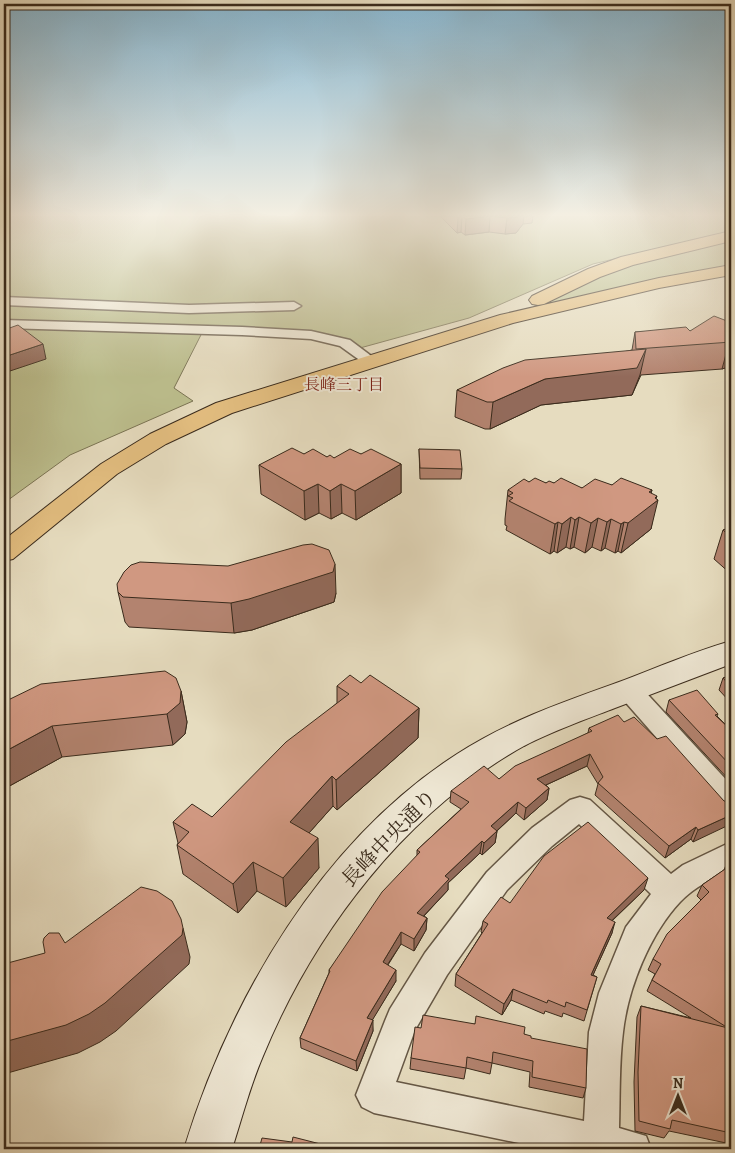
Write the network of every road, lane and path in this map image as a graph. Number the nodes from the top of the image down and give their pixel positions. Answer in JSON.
{"nodes":[{"id":1,"x":604,"y":270,"type":"edge"},
{"id":2,"x":731,"y":270,"type":"edge"},
{"id":3,"x":4,"y":301,"type":"edge"},
{"id":4,"x":294,"y":306,"type":"dead end"},
{"id":5,"x":507,"y":319,"type":"junction"},
{"id":6,"x":4,"y":324,"type":"edge"},
{"id":7,"x":370,"y":361,"type":"junction"},
{"id":8,"x":4,"y":552,"type":"edge"},
{"id":9,"x":731,"y":652,"type":"edge"},
{"id":10,"x":629,"y":690,"type":"junction"},
{"id":11,"x":731,"y":803,"type":"edge"},
{"id":12,"x":731,"y":854,"type":"edge"},
{"id":13,"x":670,"y":892,"type":"junction"},
{"id":14,"x":611,"y":1146,"type":"edge"},
{"id":15,"x":208,"y":1149,"type":"edge"}],
"edges":[{"from":1,"to":5,"type":"main road"},
{"from":2,"to":5,"type":"main road"},
{"from":3,"to":4,"type":"street"},
{"from":5,"to":7,"type":"main road"},
{"from":6,"to":7,"type":"street"},
{"from":7,"to":8,"type":"main road"},
{"from":9,"to":10,"type":"street","name":"長峰中央通り"},
{"from":10,"to":11,"type":"street"},
{"from":10,"to":15,"type":"street","name":"長峰中央通り"},
{"from":12,"to":13,"type":"street"},
{"from":13,"to":14,"type":"street"},
{"from":13,"to":14,"type":"street"}]}
